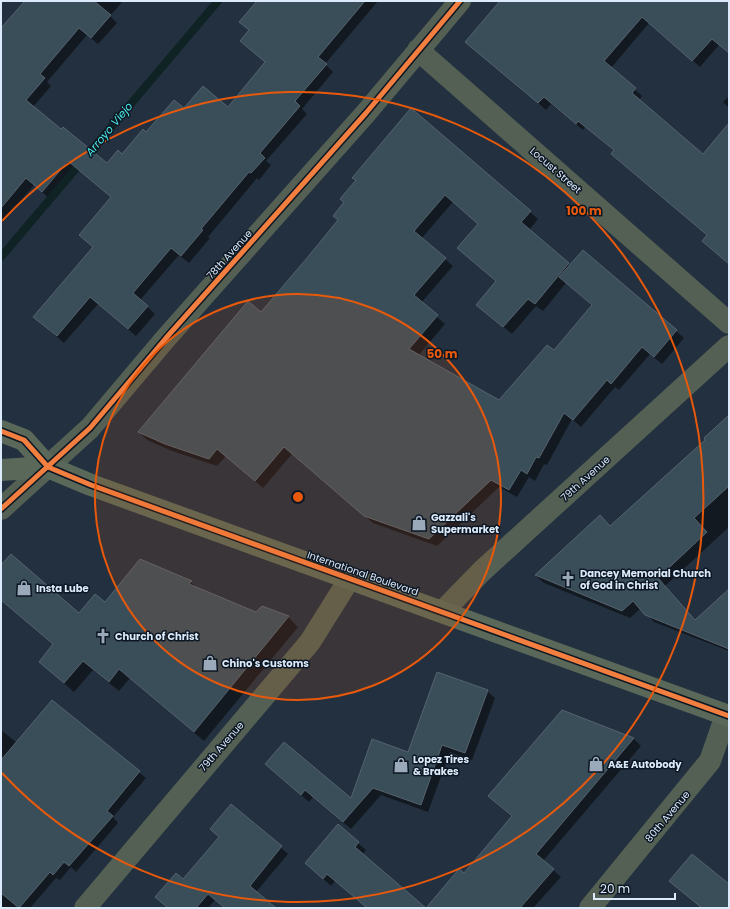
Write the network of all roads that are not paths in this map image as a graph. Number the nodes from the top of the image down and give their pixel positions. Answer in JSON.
{"nodes":[{"id":1,"x":460,"y":1,"type":"edge"},
{"id":2,"x":418,"y":50,"type":"junction"},
{"id":3,"x":729,"y":323,"type":"edge"},
{"id":4,"x":729,"y":346,"type":"edge"},
{"id":5,"x":1,"y":431,"type":"edge"},
{"id":6,"x":48,"y":467,"type":"junction"},
{"id":7,"x":1,"y":470,"type":"edge"},
{"id":8,"x":1,"y":510,"type":"edge"},
{"id":9,"x":350,"y":578,"type":"junction"},
{"id":10,"x":443,"y":611,"type":"junction"},
{"id":11,"x":728,"y":715,"type":"edge"},
{"id":12,"x":85,"y":908,"type":"edge"},
{"id":13,"x":590,"y":908,"type":"edge"}],
"edges":[{"from":1,"to":2,"type":"street","name":"78th Avenue"},
{"from":2,"to":3,"type":"street","name":"Locust Street"},
{"from":2,"to":6,"type":"street","name":"78th Avenue"},
{"from":4,"to":10,"type":"street","name":"79th Avenue"},
{"from":5,"to":6,"type":"main road","name":"International Boulevard"},
{"from":6,"to":7,"type":"main road","name":"International Boulevard"},
{"from":6,"to":8,"type":"street","name":"78th Avenue"},
{"from":6,"to":9,"type":"main road","name":"International Boulevard"},
{"from":9,"to":10,"type":"main road","name":"International Boulevard"},
{"from":9,"to":12,"type":"street","name":"79th Avenue"},
{"from":10,"to":11,"type":"main road","name":"International Boulevard"},
{"from":11,"to":13,"type":"street","name":"80th Avenue"}]}
